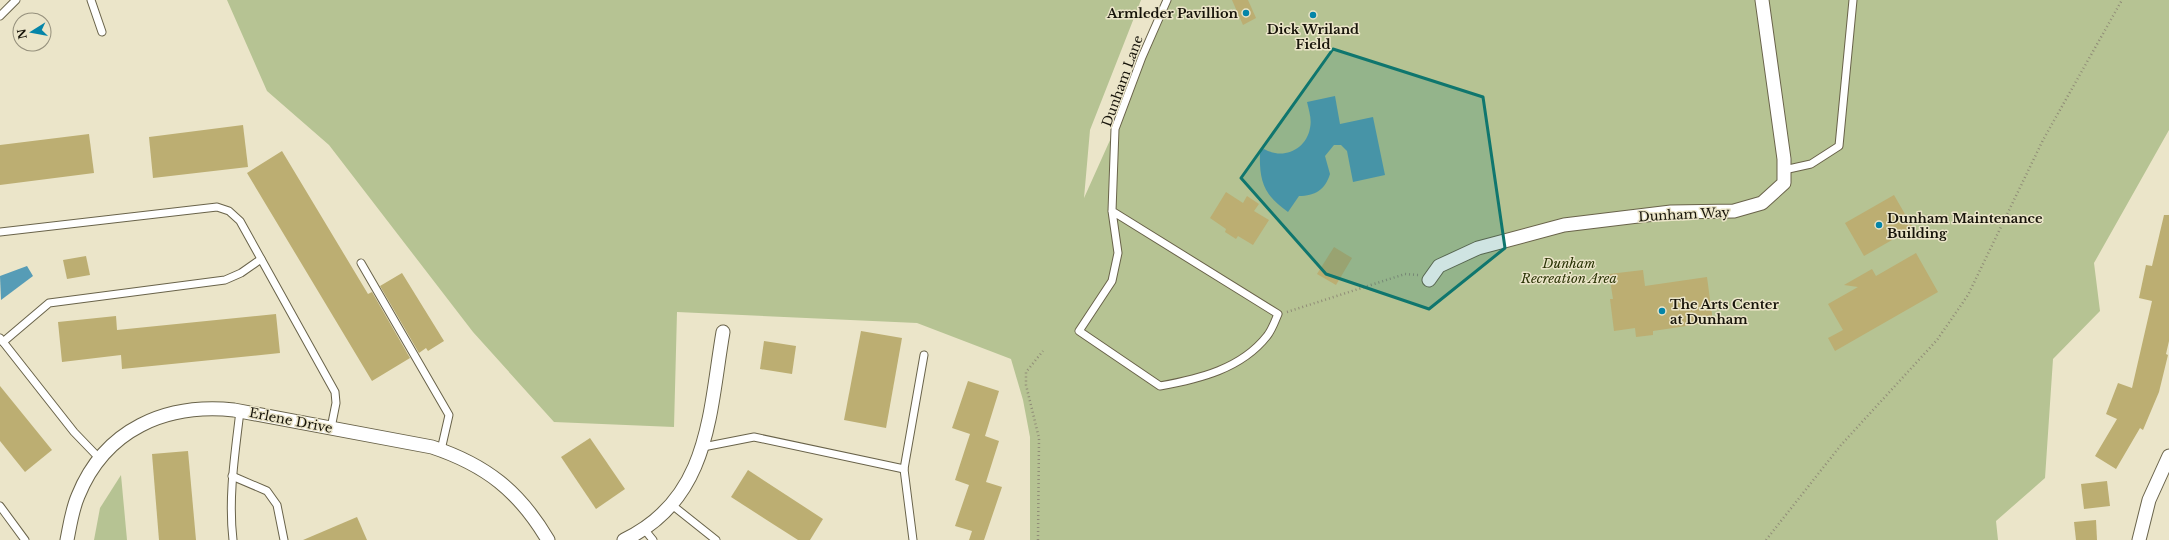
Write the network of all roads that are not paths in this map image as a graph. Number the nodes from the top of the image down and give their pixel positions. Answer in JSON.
{"nodes":[{"id":1,"x":16,"y":0,"type":"edge"},
{"id":2,"x":91,"y":0,"type":"edge"},
{"id":3,"x":1167,"y":0,"type":"edge"},
{"id":4,"x":1762,"y":0,"type":"edge"},
{"id":5,"x":1853,"y":0,"type":"edge"},
{"id":6,"x":0,"y":16,"type":"edge"},
{"id":7,"x":102,"y":32,"type":"dead end"},
{"id":8,"x":1784,"y":170,"type":"junction"},
{"id":9,"x":1112,"y":211,"type":"junction"},
{"id":10,"x":0,"y":232,"type":"edge"},
{"id":11,"x":261,"y":259,"type":"junction"},
{"id":12,"x":361,"y":263,"type":"dead end"},
{"id":13,"x":1429,"y":280,"type":"road end"},
{"id":14,"x":723,"y":332,"type":"dead end"},
{"id":15,"x":2,"y":340,"type":"edge"},
{"id":16,"x":924,"y":355,"type":"dead end"},
{"id":17,"x":240,"y":411,"type":"junction"},
{"id":18,"x":331,"y":428,"type":"junction"},
{"id":19,"x":703,"y":447,"type":"junction"},
{"id":20,"x":440,"y":450,"type":"junction"},
{"id":21,"x":2169,"y":456,"type":"edge"},
{"id":22,"x":100,"y":459,"type":"junction"},
{"id":23,"x":904,"y":469,"type":"junction"},
{"id":24,"x":232,"y":476,"type":"junction"},
{"id":25,"x":672,"y":505,"type":"junction"},
{"id":26,"x":0,"y":506,"type":"edge"},
{"id":27,"x":644,"y":529,"type":"junction"},
{"id":28,"x":25,"y":540,"type":"edge"},
{"id":29,"x":67,"y":540,"type":"edge"},
{"id":30,"x":233,"y":540,"type":"edge"},
{"id":31,"x":284,"y":540,"type":"edge"},
{"id":32,"x":548,"y":540,"type":"edge"},
{"id":33,"x":624,"y":540,"type":"edge"},
{"id":34,"x":652,"y":540,"type":"edge"},
{"id":35,"x":716,"y":540,"type":"edge"},
{"id":36,"x":913,"y":540,"type":"edge"},
{"id":37,"x":2139,"y":540,"type":"edge"}],
"edges":[{"from":1,"to":6,"type":"lane"},
{"from":2,"to":7,"type":"lane"},
{"from":3,"to":9,"type":"lane","name":"Dunham Lane"},
{"from":4,"to":8,"type":"street","name":"Dunham Way"},
{"from":5,"to":8,"type":"lane"},
{"from":8,"to":13,"type":"street","name":"Dunham Way"},
{"from":9,"to":9,"type":"lane","name":"Dunham Lane"},
{"from":10,"to":11,"type":"lane"},
{"from":11,"to":15,"type":"lane"},
{"from":11,"to":18,"type":"lane"},
{"from":12,"to":20,"type":"lane"},
{"from":14,"to":19,"type":"street"},
{"from":15,"to":22,"type":"lane"},
{"from":16,"to":23,"type":"lane"},
{"from":17,"to":18,"type":"street","name":"Erlene Drive"},
{"from":17,"to":22,"type":"street","name":"Erlene Drive"},
{"from":17,"to":24,"type":"lane"},
{"from":18,"to":20,"type":"street","name":"Erlene Drive"},
{"from":19,"to":23,"type":"lane"},
{"from":19,"to":25,"type":"street"},
{"from":20,"to":32,"type":"street","name":"Erlene Drive"},
{"from":21,"to":37,"type":"street"},
{"from":22,"to":29,"type":"street","name":"Erlene Drive"},
{"from":23,"to":36,"type":"lane"},
{"from":24,"to":30,"type":"lane"},
{"from":24,"to":31,"type":"lane"},
{"from":25,"to":27,"type":"street"},
{"from":25,"to":35,"type":"lane"},
{"from":26,"to":28,"type":"lane"},
{"from":27,"to":33,"type":"street"},
{"from":27,"to":34,"type":"lane"}]}
